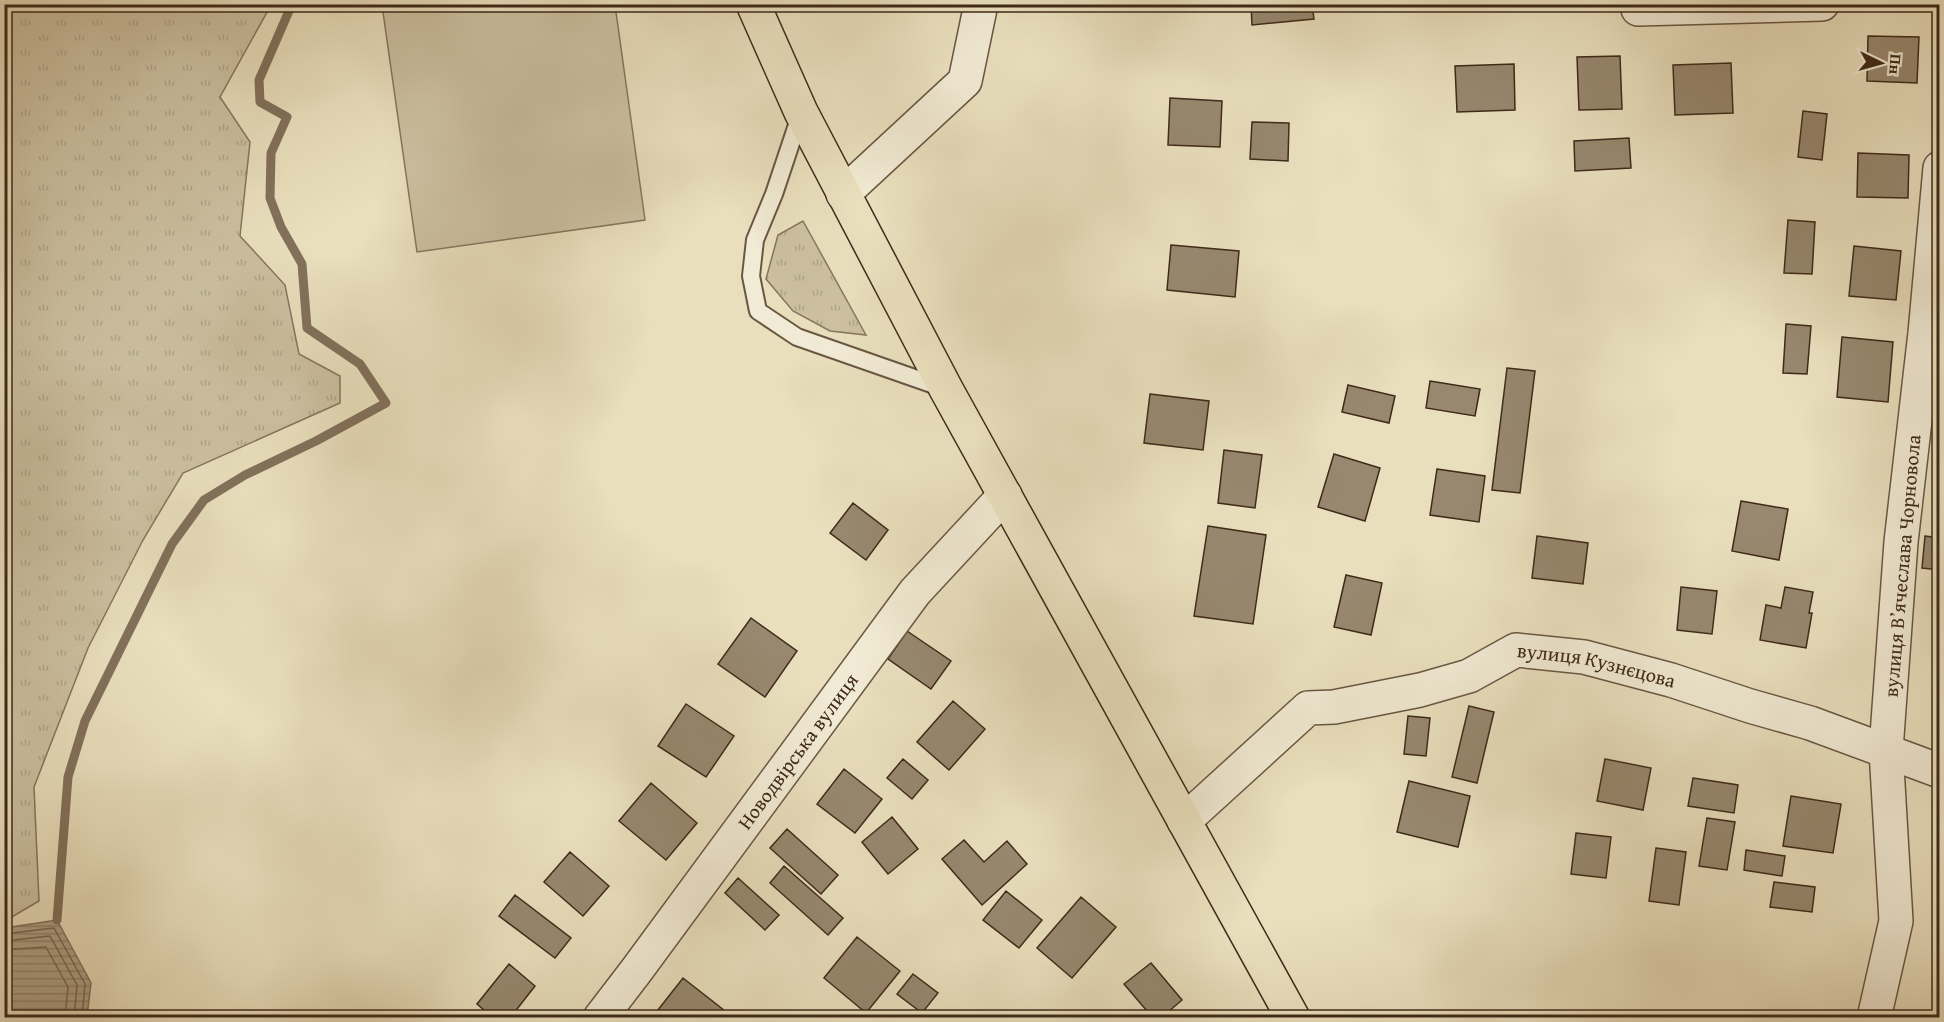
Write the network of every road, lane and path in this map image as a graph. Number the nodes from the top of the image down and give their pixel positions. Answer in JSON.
{"nodes":[{"id":1,"x":753,"y":4,"type":"edge"},
{"id":2,"x":981,"y":4,"type":"edge"},
{"id":3,"x":1822,"y":4,"type":"edge"},
{"id":4,"x":1638,"y":9,"type":"dead end"},
{"id":5,"x":801,"y":112,"type":"junction"},
{"id":6,"x":1940,"y":168,"type":"edge"},
{"id":7,"x":843,"y":194,"type":"junction"},
{"id":8,"x":1932,"y":335,"type":"edge"},
{"id":9,"x":946,"y":389,"type":"junction"},
{"id":10,"x":1005,"y":495,"type":"junction"},
{"id":11,"x":1886,"y":750,"type":"junction"},
{"id":12,"x":1940,"y":771,"type":"edge"},
{"id":13,"x":1184,"y":821,"type":"junction"},
{"id":14,"x":600,"y":1017,"type":"edge"},
{"id":15,"x":1293,"y":1017,"type":"edge"},
{"id":16,"x":1874,"y":1017,"type":"edge"}],
"edges":[{"from":1,"to":5,"type":"highway"},
{"from":2,"to":7,"type":"street"},
{"from":3,"to":4,"type":"street"},
{"from":5,"to":7,"type":"highway"},
{"from":5,"to":9,"type":"lane"},
{"from":6,"to":8,"type":"street","name":"вулиця Вʼячеслава Чорновола"},
{"from":7,"to":9,"type":"highway"},
{"from":8,"to":11,"type":"street","name":"вулиця Вʼячеслава Чорновола"},
{"from":9,"to":10,"type":"highway"},
{"from":10,"to":13,"type":"highway"},
{"from":10,"to":14,"type":"street","name":"Новодвірська вулиця"},
{"from":11,"to":12,"type":"street","name":"вулиця Кузнєцова"},
{"from":11,"to":13,"type":"street","name":"вулиця Кузнєцова"},
{"from":11,"to":16,"type":"street","name":"вулиця Вʼячеслава Чорновола"},
{"from":13,"to":15,"type":"highway"}]}
